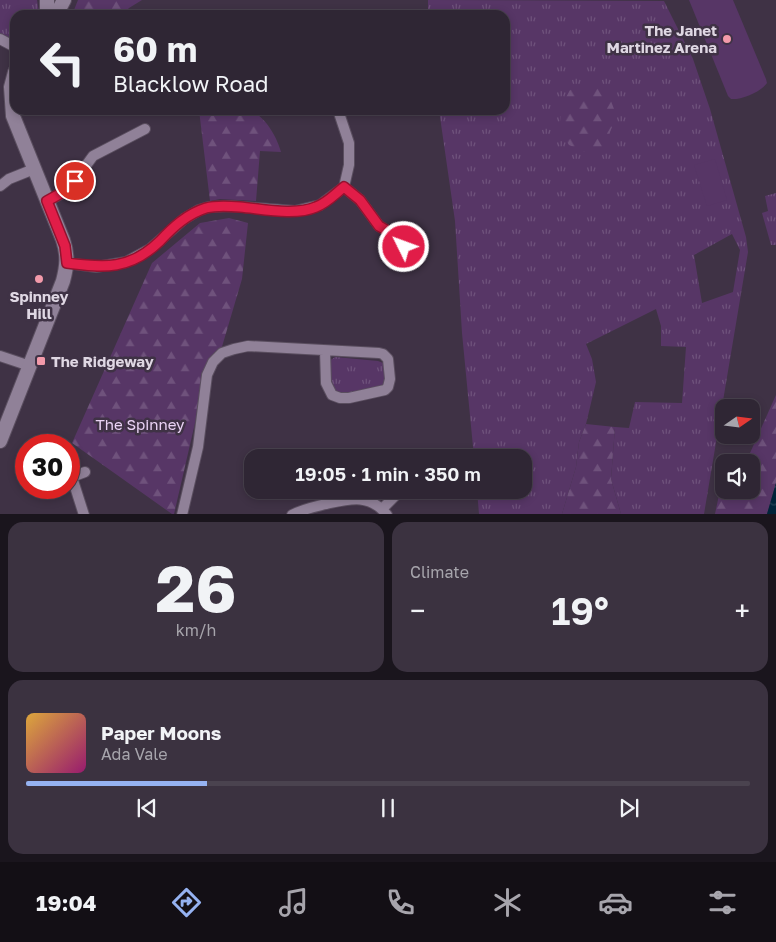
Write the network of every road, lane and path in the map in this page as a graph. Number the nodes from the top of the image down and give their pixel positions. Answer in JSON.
{"nodes":[{"id":1,"x":13,"y":115,"type":"edge"},
{"id":2,"x":340,"y":115,"type":"edge"},
{"id":3,"x":145,"y":129,"type":"dead end"},
{"id":4,"x":34,"y":169,"type":"junction"},
{"id":5,"x":0,"y":186,"type":"edge"},
{"id":6,"x":344,"y":187,"type":"junction"},
{"id":7,"x":47,"y":201,"type":"junction"},
{"id":8,"x":404,"y":247,"type":"dead end"},
{"id":9,"x":67,"y":263,"type":"junction"},
{"id":10,"x":325,"y":351,"type":"junction"},
{"id":11,"x":0,"y":356,"type":"edge"},
{"id":12,"x":30,"y":366,"type":"junction"},
{"id":13,"x":0,"y":441,"type":"edge"},
{"id":14,"x":85,"y":472,"type":"dead end"},
{"id":15,"x":80,"y":473,"type":"edge"},
{"id":16,"x":79,"y":499,"type":"edge"},
{"id":17,"x":393,"y":499,"type":"edge"},
{"id":18,"x":384,"y":512,"type":"edge"},
{"id":19,"x":84,"y":514,"type":"edge"},
{"id":20,"x":182,"y":514,"type":"edge"},
{"id":21,"x":292,"y":514,"type":"edge"}],
"edges":[{"from":1,"to":4,"type":"street"},
{"from":2,"to":6,"type":"street"},
{"from":3,"to":7,"type":"street"},
{"from":4,"to":5,"type":"street"},
{"from":4,"to":7,"type":"street"},
{"from":6,"to":8,"type":"street"},
{"from":6,"to":9,"type":"street"},
{"from":7,"to":9,"type":"street"},
{"from":9,"to":12,"type":"street"},
{"from":10,"to":10,"type":"street"},
{"from":10,"to":20,"type":"street"},
{"from":11,"to":12,"type":"street"},
{"from":12,"to":13,"type":"street"},
{"from":14,"to":15,"type":"street"},
{"from":16,"to":19,"type":"street"},
{"from":17,"to":18,"type":"street"},
{"from":18,"to":21,"type":"street"}]}
